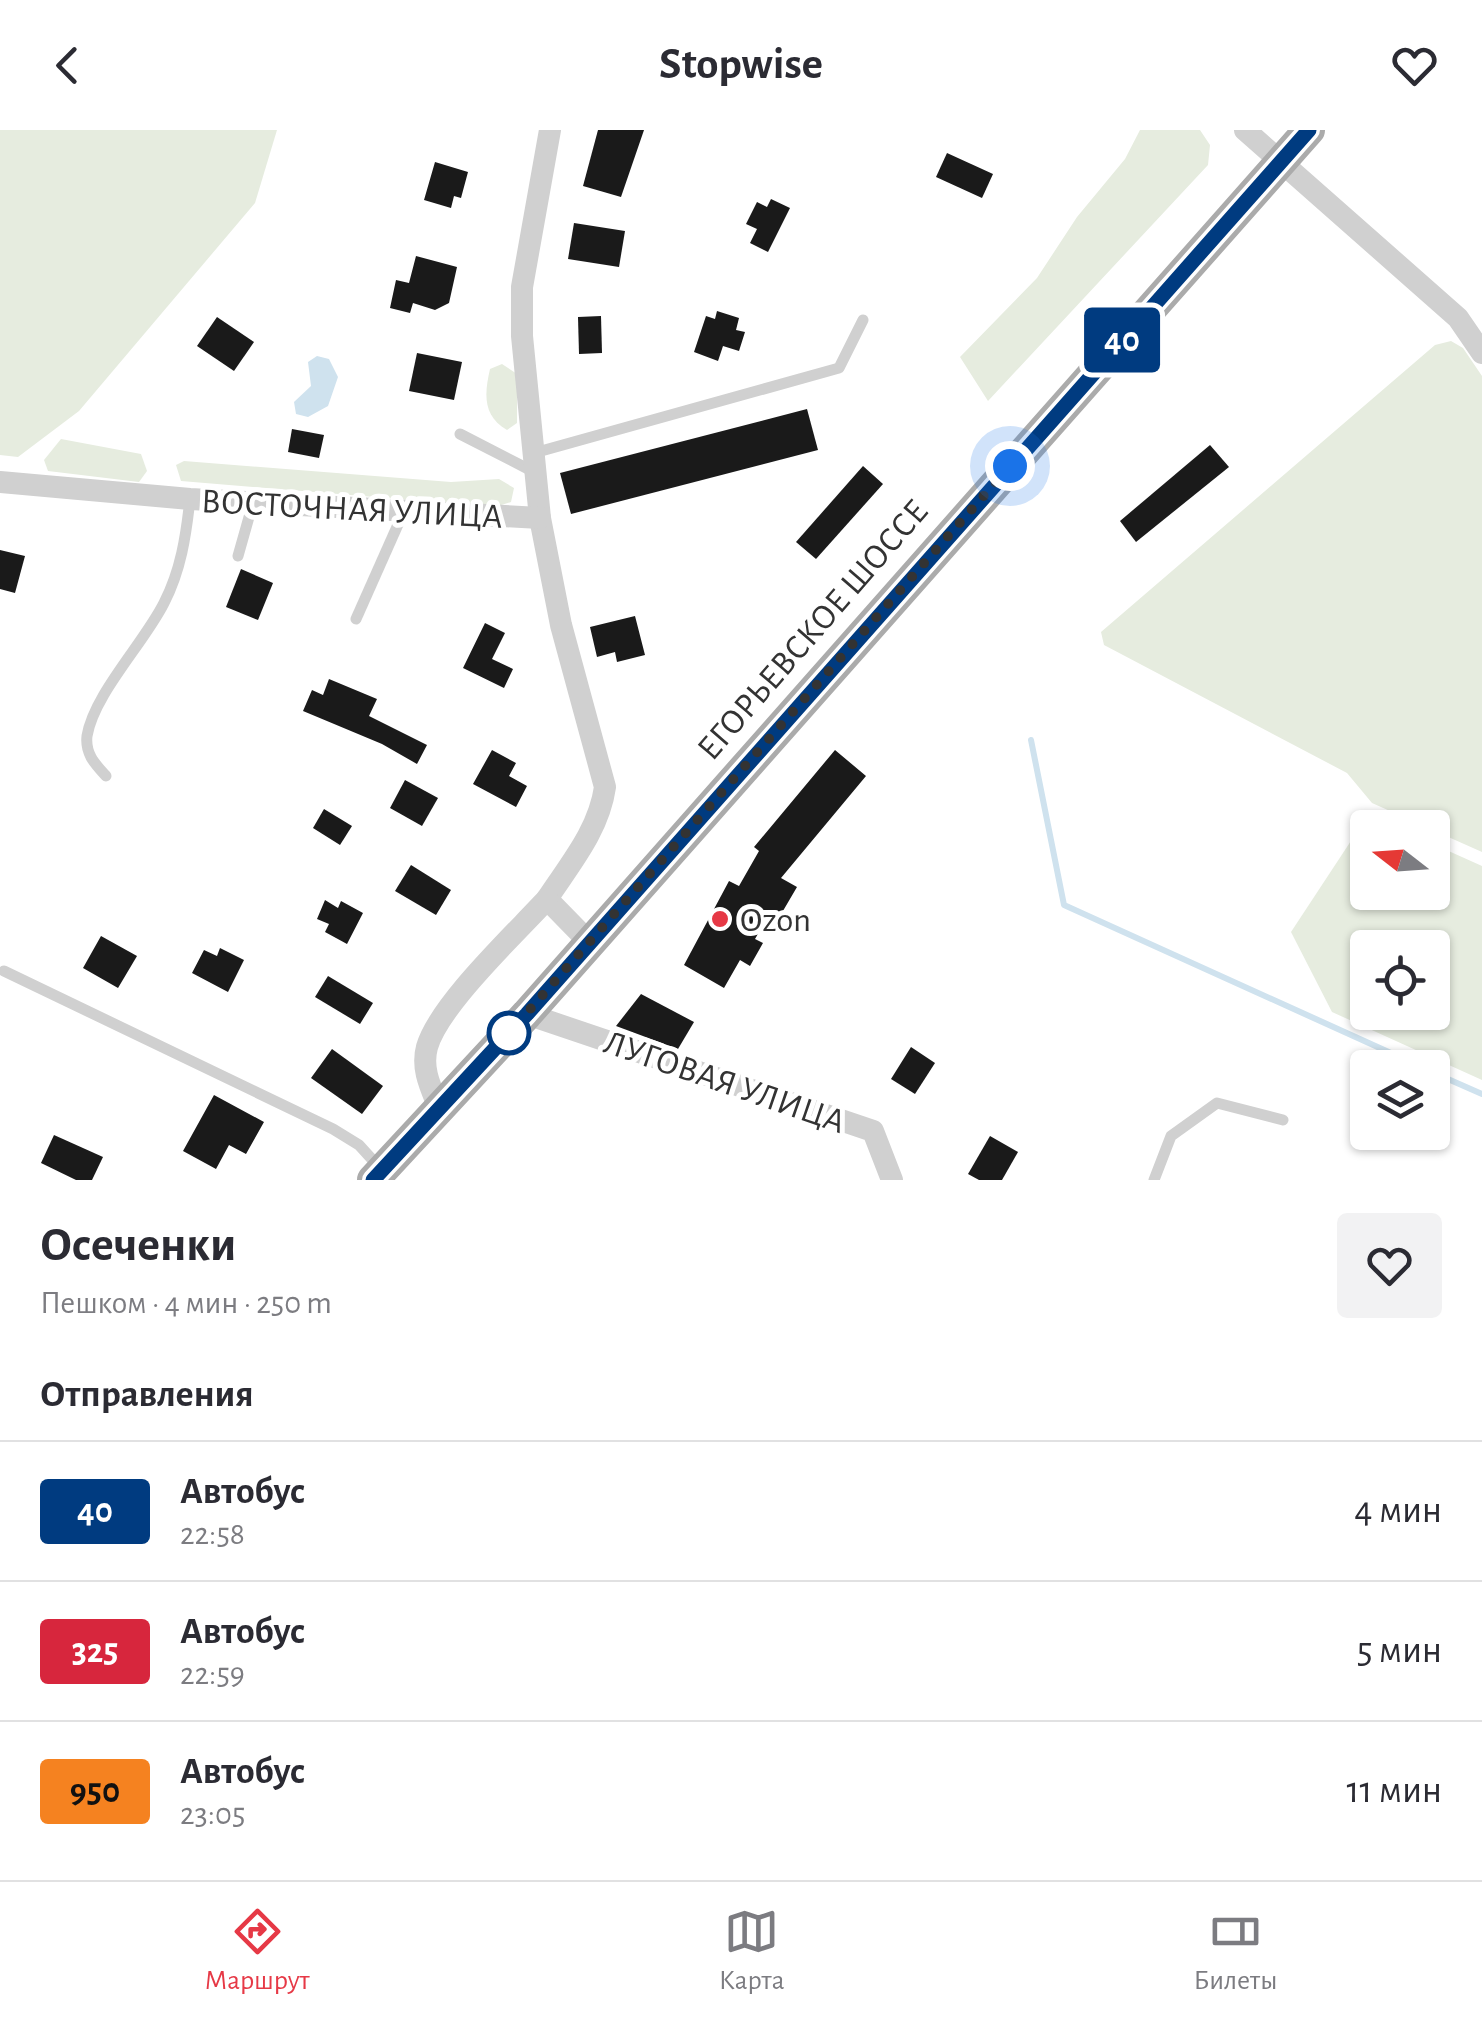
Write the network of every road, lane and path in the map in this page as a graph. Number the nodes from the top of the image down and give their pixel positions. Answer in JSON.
{"nodes":[{"id":1,"x":550,"y":130,"type":"edge"},
{"id":2,"x":1244,"y":130,"type":"edge"},
{"id":3,"x":1310,"y":130,"type":"edge"},
{"id":4,"x":1282,"y":160,"type":"junction"},
{"id":5,"x":863,"y":320,"type":"dead end"},
{"id":6,"x":1482,"y":353,"type":"edge"},
{"id":7,"x":460,"y":434,"type":"dead end"},
{"id":8,"x":533,"y":463,"type":"junction"},
{"id":9,"x":0,"y":482,"type":"edge"},
{"id":10,"x":190,"y":499,"type":"junction"},
{"id":11,"x":253,"y":502,"type":"junction"},
{"id":12,"x":404,"y":511,"type":"junction"},
{"id":13,"x":540,"y":518,"type":"junction"},
{"id":14,"x":238,"y":556,"type":"dead end"},
{"id":15,"x":356,"y":619,"type":"dead end"},
{"id":16,"x":106,"y":776,"type":"dead end"},
{"id":17,"x":547,"y":899,"type":"junction"},
{"id":18,"x":589,"y":942,"type":"junction"},
{"id":19,"x":4,"y":970,"type":"dead end"},
{"id":20,"x":527,"y":1014,"type":"junction"},
{"id":21,"x":439,"y":1108,"type":"junction"},
{"id":22,"x":1283,"y":1120,"type":"dead end"},
{"id":23,"x":378,"y":1175,"type":"edge"},
{"id":24,"x":892,"y":1180,"type":"edge"},
{"id":25,"x":1154,"y":1180,"type":"edge"}],
"edges":[{"from":1,"to":8,"type":"street"},
{"from":2,"to":4,"type":"street"},
{"from":3,"to":4,"type":"main road","name":"ЕГОРЬЕВСКОЕ ШОССЕ"},
{"from":4,"to":6,"type":"street"},
{"from":4,"to":18,"type":"main road","name":"ЕГОРЬЕВСКОЕ ШОССЕ"},
{"from":5,"to":8,"type":"lane"},
{"from":7,"to":8,"type":"lane"},
{"from":8,"to":13,"type":"street"},
{"from":9,"to":10,"type":"street","name":"ВОСТОЧНАЯ УЛИЦА"},
{"from":10,"to":11,"type":"street","name":"ВОСТОЧНАЯ УЛИЦА"},
{"from":10,"to":16,"type":"lane"},
{"from":11,"to":12,"type":"street","name":"ВОСТОЧНАЯ УЛИЦА"},
{"from":11,"to":14,"type":"lane"},
{"from":12,"to":13,"type":"street","name":"ВОСТОЧНАЯ УЛИЦА"},
{"from":12,"to":15,"type":"lane"},
{"from":13,"to":17,"type":"street","name":"ВОСТОЧНАЯ УЛИЦА"},
{"from":17,"to":18,"type":"street"},
{"from":17,"to":21,"type":"street","name":"ВОСТОЧНАЯ УЛИЦА"},
{"from":18,"to":20,"type":"main road","name":"ЕГОРЬЕВСКОЕ ШОССЕ"},
{"from":19,"to":23,"type":"lane"},
{"from":20,"to":21,"type":"main road","name":"ЕГОРЬЕВСКОЕ ШОССЕ"},
{"from":20,"to":24,"type":"street","name":"ЛУГОВАЯ УЛИЦА"},
{"from":21,"to":23,"type":"main road","name":"ЕГОРЬЕВСКОЕ ШОССЕ"},
{"from":22,"to":25,"type":"lane"}]}
